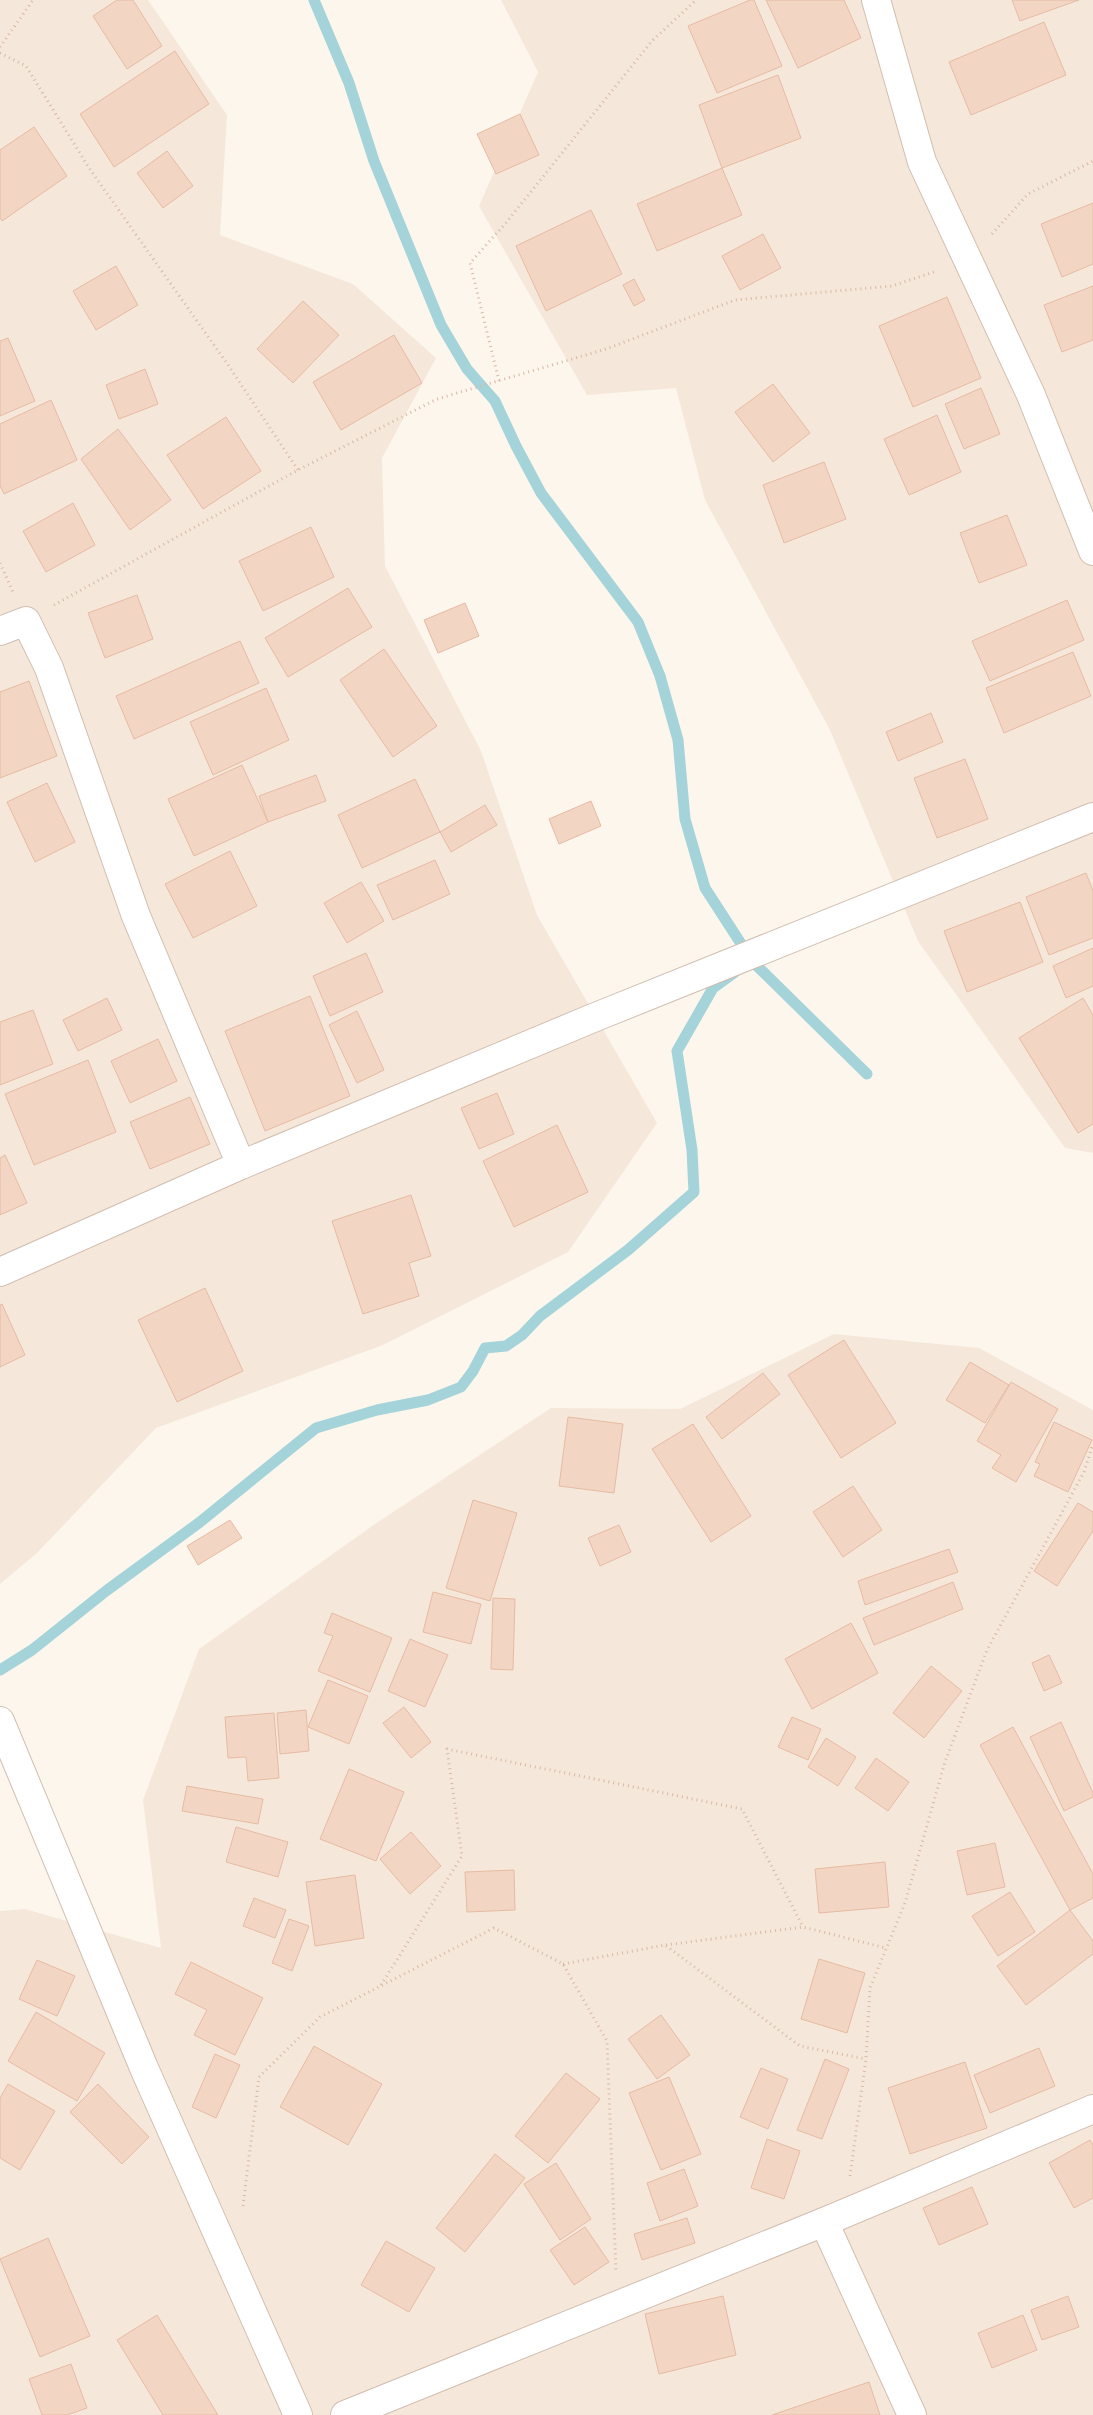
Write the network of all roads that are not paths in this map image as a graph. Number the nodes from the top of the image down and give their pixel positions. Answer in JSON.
{"nodes":[{"id":1,"x":876,"y":0,"type":"edge"},
{"id":2,"x":1093,"y":551,"type":"edge"},
{"id":3,"x":0,"y":631,"type":"edge"},
{"id":4,"x":1093,"y":817,"type":"edge"},
{"id":5,"x":241,"y":1165,"type":"junction"},
{"id":6,"x":0,"y":1272,"type":"edge"},
{"id":7,"x":0,"y":1721,"type":"edge"},
{"id":8,"x":1093,"y":2109,"type":"edge"},
{"id":9,"x":834,"y":2218,"type":"junction"},
{"id":10,"x":298,"y":2415,"type":"edge"},
{"id":11,"x":345,"y":2415,"type":"edge"},
{"id":12,"x":912,"y":2415,"type":"edge"}],
"edges":[{"from":1,"to":2,"type":"street"},
{"from":3,"to":5,"type":"street"},
{"from":4,"to":5,"type":"street"},
{"from":5,"to":6,"type":"street"},
{"from":7,"to":10,"type":"street"},
{"from":8,"to":9,"type":"street"},
{"from":9,"to":11,"type":"street"},
{"from":9,"to":12,"type":"street"}]}
